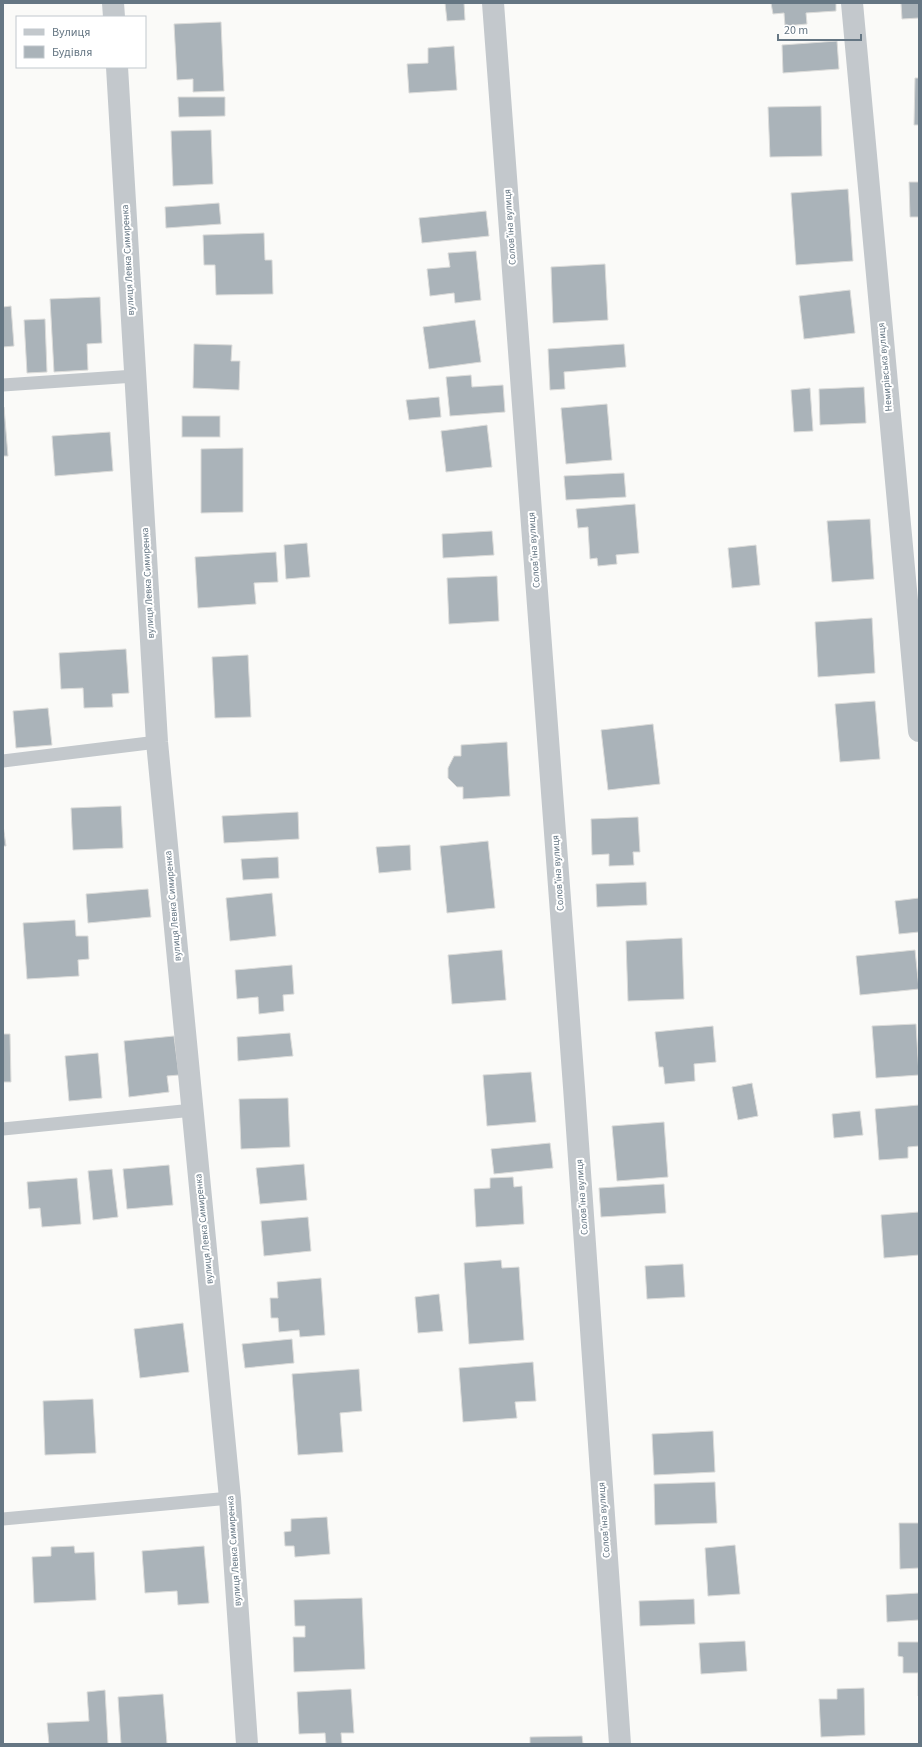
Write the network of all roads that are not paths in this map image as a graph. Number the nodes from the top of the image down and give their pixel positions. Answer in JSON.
{"nodes":[{"id":1,"x":113,"y":3,"type":"edge"},
{"id":2,"x":494,"y":3,"type":"edge"},
{"id":3,"x":852,"y":3,"type":"edge"},
{"id":4,"x":114,"y":16,"type":"edge"},
{"id":5,"x":117,"y":68,"type":"edge"},
{"id":6,"x":135,"y":376,"type":"junction"},
{"id":7,"x":3,"y":385,"type":"edge"},
{"id":8,"x":919,"y":731,"type":"edge"},
{"id":9,"x":157,"y":742,"type":"junction"},
{"id":10,"x":3,"y":762,"type":"edge"},
{"id":11,"x":193,"y":1110,"type":"junction"},
{"id":12,"x":3,"y":1129,"type":"edge"},
{"id":13,"x":230,"y":1498,"type":"junction"},
{"id":14,"x":3,"y":1519,"type":"edge"},
{"id":15,"x":247,"y":1744,"type":"edge"},
{"id":16,"x":620,"y":1744,"type":"edge"}],
"edges":[{"from":1,"to":4,"type":"street"},
{"from":2,"to":16,"type":"street","name":"Соловʼїна вулиця"},
{"from":3,"to":8,"type":"street","name":"Немирівська вулиця"},
{"from":5,"to":6,"type":"street","name":"вулиця Левка Симиренка"},
{"from":6,"to":7,"type":"lane"},
{"from":6,"to":9,"type":"street","name":"вулиця Левка Симиренка"},
{"from":9,"to":10,"type":"lane"},
{"from":9,"to":11,"type":"street","name":"вулиця Левка Симиренка"},
{"from":11,"to":12,"type":"lane"},
{"from":11,"to":13,"type":"street","name":"вулиця Левка Симиренка"},
{"from":13,"to":14,"type":"lane"},
{"from":13,"to":15,"type":"street","name":"вулиця Левка Симиренка"}]}
